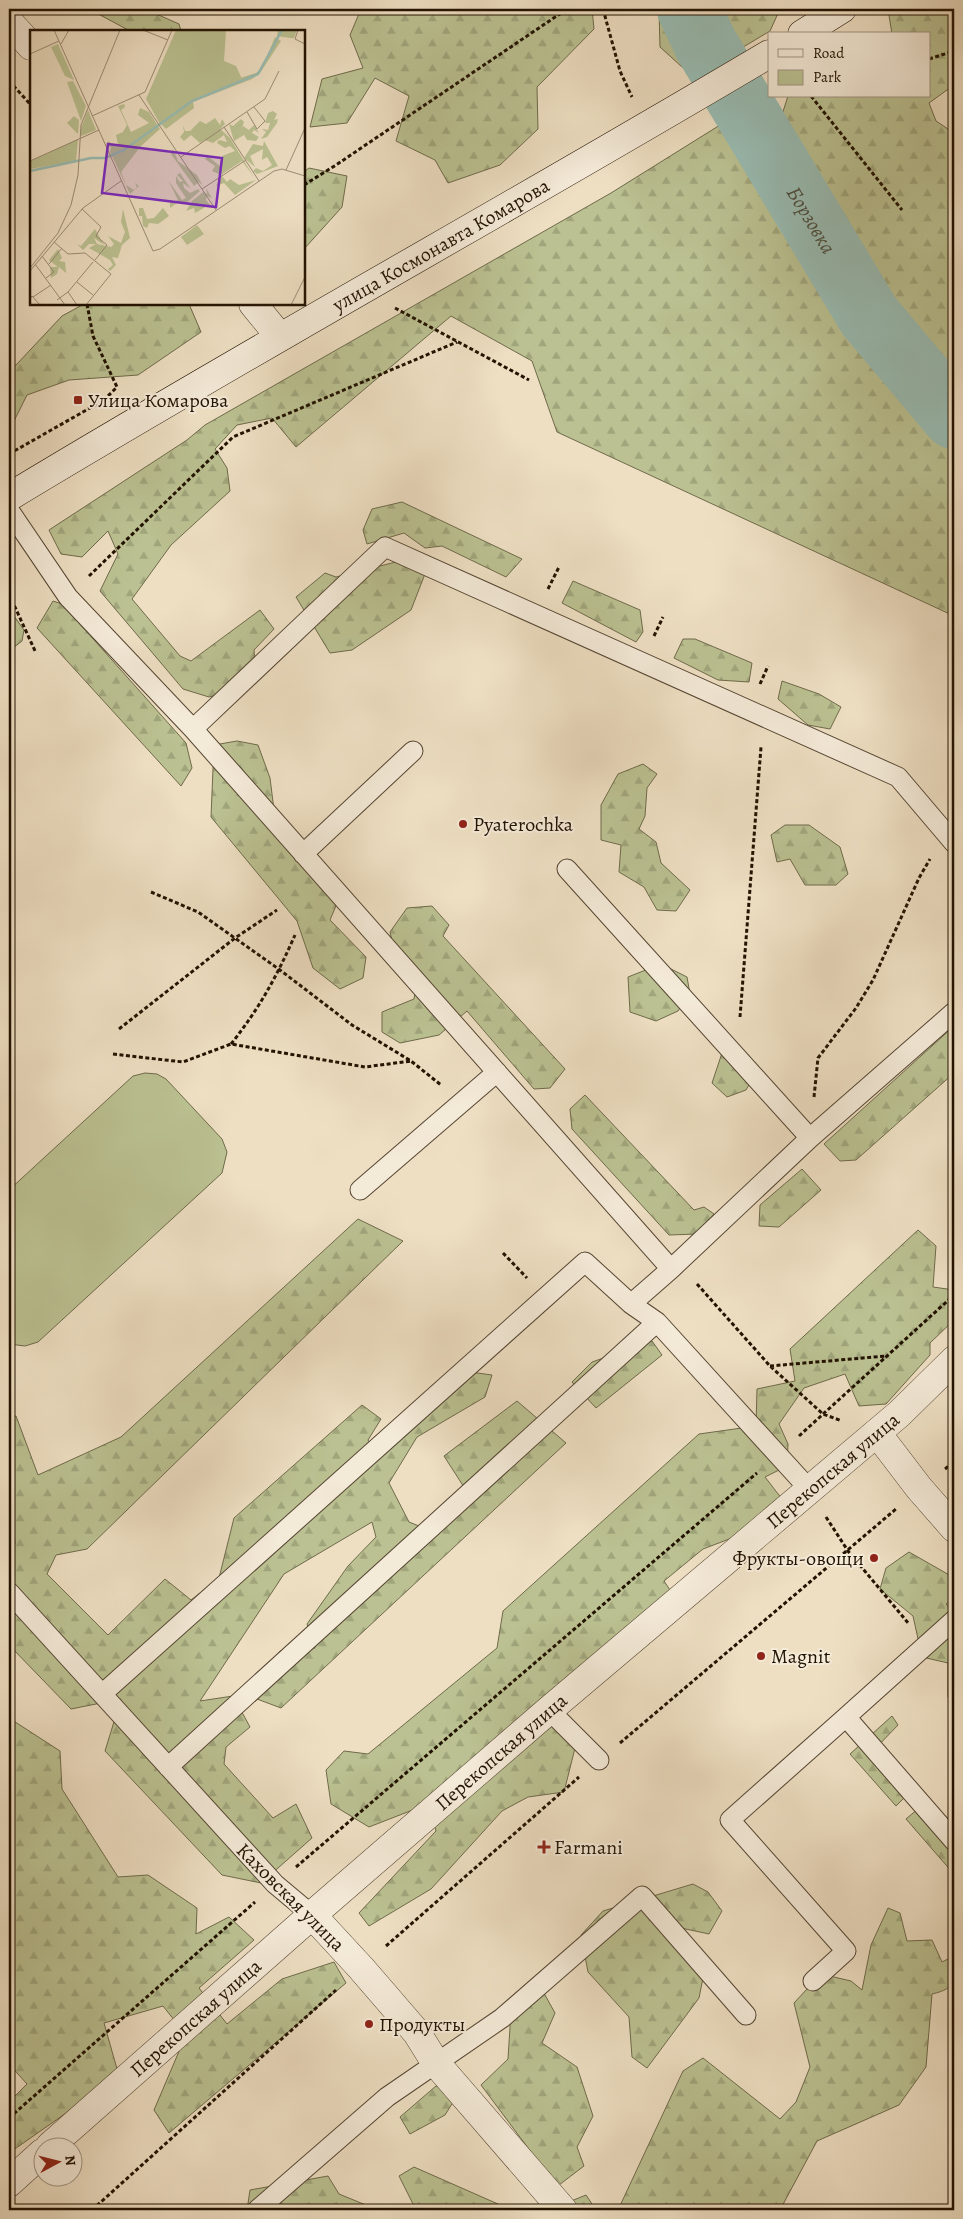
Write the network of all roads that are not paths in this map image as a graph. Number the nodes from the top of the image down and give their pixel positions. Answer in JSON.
{"nodes":[{"id":1,"x":842,"y":9,"type":"edge"},
{"id":2,"x":9,"y":22,"type":"edge"},
{"id":3,"x":805,"y":32,"type":"edge"},
{"id":4,"x":30,"y":45,"type":"edge"},
{"id":5,"x":768,"y":55,"type":"edge"},
{"id":6,"x":254,"y":305,"type":"edge"},
{"id":7,"x":280,"y":337,"type":"junction"},
{"id":8,"x":9,"y":497,"type":"edge"},
{"id":9,"x":9,"y":510,"type":"edge"},
{"id":10,"x":193,"y":729,"type":"junction"},
{"id":11,"x":413,"y":751,"type":"dead end"},
{"id":12,"x":950,"y":838,"type":"edge"},
{"id":13,"x":303,"y":854,"type":"junction"},
{"id":14,"x":567,"y":869,"type":"dead end"},
{"id":15,"x":954,"y":1012,"type":"edge"},
{"id":16,"x":497,"y":1072,"type":"junction"},
{"id":17,"x":810,"y":1138,"type":"junction"},
{"id":18,"x":360,"y":1190,"type":"dead end"},
{"id":19,"x":670,"y":1269,"type":"junction"},
{"id":20,"x":631,"y":1304,"type":"junction"},
{"id":21,"x":657,"y":1322,"type":"junction"},
{"id":22,"x":954,"y":1360,"type":"edge"},
{"id":23,"x":877,"y":1434,"type":"junction"},
{"id":24,"x":809,"y":1489,"type":"junction"},
{"id":25,"x":954,"y":1528,"type":"edge"},
{"id":26,"x":9,"y":1592,"type":"edge"},
{"id":27,"x":954,"y":1620,"type":"edge"},
{"id":28,"x":102,"y":1694,"type":"junction"},
{"id":29,"x":549,"y":1710,"type":"junction"},
{"id":30,"x":846,"y":1717,"type":"junction"},
{"id":31,"x":599,"y":1760,"type":"road end"},
{"id":32,"x":168,"y":1767,"type":"junction"},
{"id":33,"x":954,"y":1841,"type":"edge"},
{"id":34,"x":312,"y":1915,"type":"junction"},
{"id":35,"x":813,"y":1981,"type":"dead end"},
{"id":36,"x":746,"y":2015,"type":"dead end"},
{"id":37,"x":435,"y":2062,"type":"junction"},
{"id":38,"x":61,"y":2136,"type":"edge"},
{"id":39,"x":32,"y":2163,"type":"edge"},
{"id":40,"x":9,"y":2184,"type":"edge"},
{"id":41,"x":257,"y":2210,"type":"edge"},
{"id":42,"x":563,"y":2210,"type":"edge"}],
"edges":[{"from":1,"to":3,"type":"street"},
{"from":2,"to":4,"type":"street"},
{"from":5,"to":7,"type":"street","name":"улица Космонавта Комарова"},
{"from":6,"to":7,"type":"street"},
{"from":7,"to":8,"type":"street","name":"улица Космонавта Комарова"},
{"from":9,"to":10,"type":"lane"},
{"from":10,"to":12,"type":"lane"},
{"from":10,"to":13,"type":"lane"},
{"from":11,"to":13,"type":"lane"},
{"from":13,"to":16,"type":"lane"},
{"from":14,"to":17,"type":"lane"},
{"from":15,"to":17,"type":"lane"},
{"from":16,"to":18,"type":"lane"},
{"from":16,"to":19,"type":"lane"},
{"from":17,"to":19,"type":"lane"},
{"from":19,"to":20,"type":"lane"},
{"from":20,"to":21,"type":"lane"},
{"from":20,"to":28,"type":"lane"},
{"from":21,"to":24,"type":"lane"},
{"from":21,"to":32,"type":"lane"},
{"from":22,"to":23,"type":"street","name":"Перекопская улица"},
{"from":23,"to":24,"type":"street","name":"Перекопская улица"},
{"from":23,"to":25,"type":"street"},
{"from":24,"to":29,"type":"street","name":"Перекопская улица"},
{"from":26,"to":28,"type":"lane","name":"Каховская улица"},
{"from":27,"to":30,"type":"lane"},
{"from":28,"to":32,"type":"lane","name":"Каховская улица"},
{"from":29,"to":31,"type":"lane"},
{"from":29,"to":34,"type":"street","name":"Перекопская улица"},
{"from":30,"to":33,"type":"lane"},
{"from":30,"to":35,"type":"lane"},
{"from":32,"to":34,"type":"lane","name":"Каховская улица"},
{"from":34,"to":37,"type":"street","name":"Каховская улица"},
{"from":34,"to":38,"type":"street","name":"Перекопская улица"},
{"from":36,"to":37,"type":"lane"},
{"from":37,"to":41,"type":"lane"},
{"from":37,"to":42,"type":"street","name":"Каховская улица"},
{"from":39,"to":40,"type":"street"}]}
